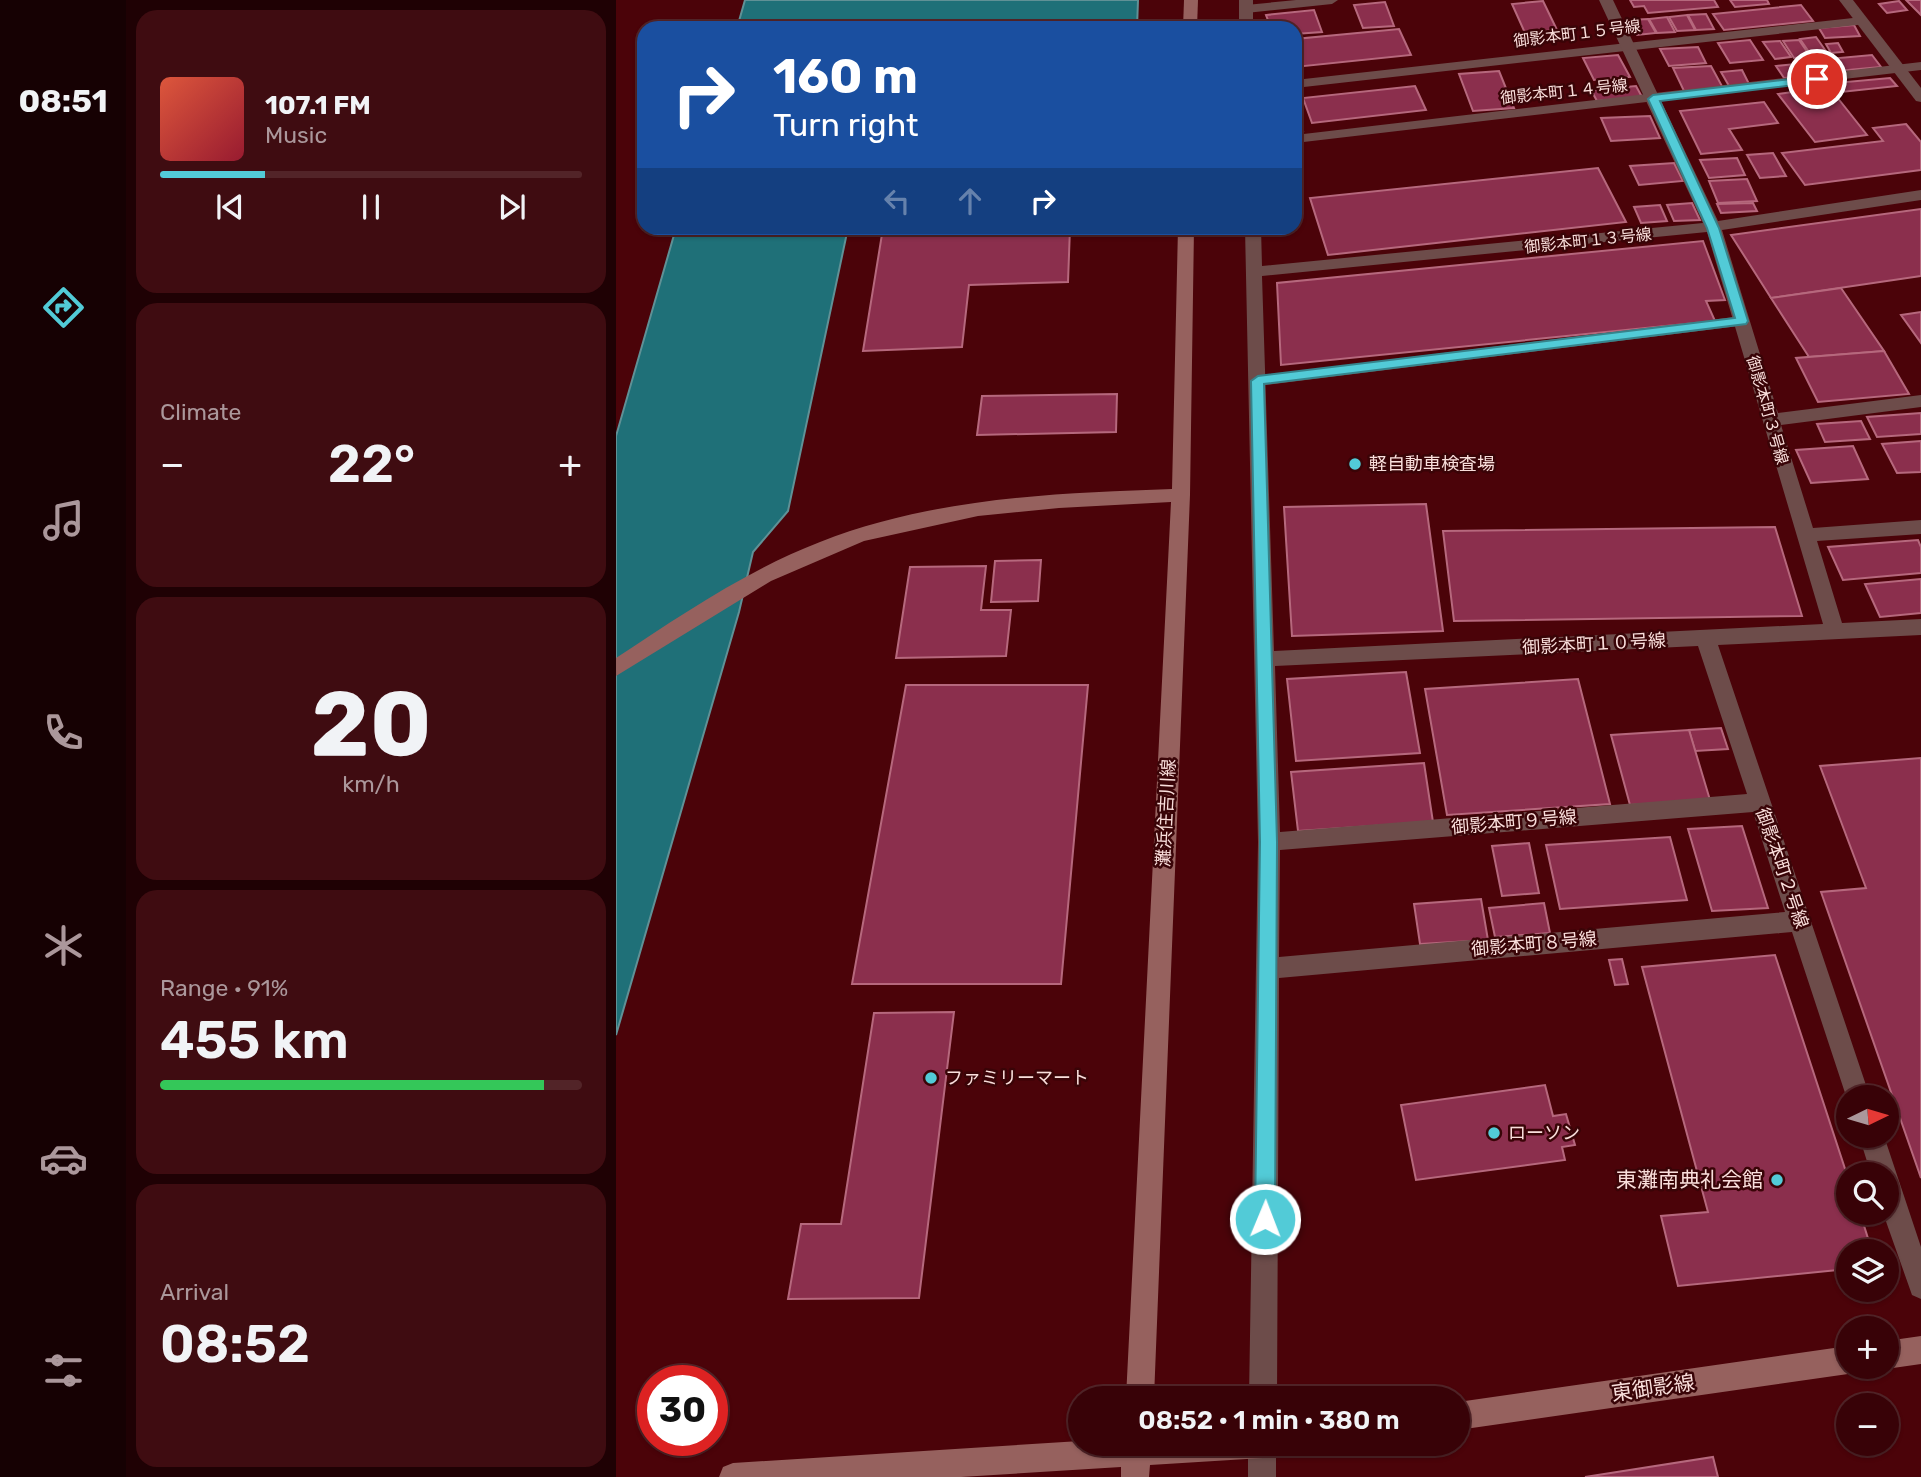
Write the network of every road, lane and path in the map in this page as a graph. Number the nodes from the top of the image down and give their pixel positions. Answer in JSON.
{"nodes":[{"id":1,"x":1191,"y":0,"type":"edge"},
{"id":2,"x":1332,"y":0,"type":"edge"},
{"id":3,"x":1606,"y":0,"type":"edge"},
{"id":4,"x":1846,"y":0,"type":"edge"},
{"id":5,"x":1246,"y":4,"type":"edge"},
{"id":6,"x":1190,"y":21,"type":"edge"},
{"id":7,"x":1863,"y":21,"type":"junction"},
{"id":8,"x":1628,"y":45,"type":"junction"},
{"id":9,"x":1921,"y":66,"type":"edge"},
{"id":10,"x":1899,"y":70,"type":"junction"},
{"id":11,"x":1302,"y":83,"type":"edge"},
{"id":12,"x":1921,"y":98,"type":"edge"},
{"id":13,"x":1653,"y":99,"type":"junction"},
{"id":14,"x":1302,"y":138,"type":"edge"},
{"id":15,"x":1921,"y":195,"type":"edge"},
{"id":16,"x":1713,"y":228,"type":"junction"},
{"id":17,"x":1186,"y":235,"type":"edge"},
{"id":18,"x":1253,"y":235,"type":"edge"},
{"id":19,"x":1254,"y":272,"type":"junction"},
{"id":20,"x":1742,"y":321,"type":"junction"},
{"id":21,"x":1258,"y":381,"type":"junction"},
{"id":22,"x":1921,"y":401,"type":"edge"},
{"id":23,"x":1771,"y":420,"type":"junction"},
{"id":24,"x":1181,"y":495,"type":"junction"},
{"id":25,"x":1921,"y":527,"type":"edge"},
{"id":26,"x":1806,"y":535,"type":"junction"},
{"id":27,"x":1921,"y":628,"type":"edge"},
{"id":28,"x":1835,"y":632,"type":"junction"},
{"id":29,"x":1706,"y":638,"type":"junction"},
{"id":30,"x":1266,"y":659,"type":"junction"},
{"id":31,"x":616,"y":668,"type":"edge"},
{"id":32,"x":1760,"y":802,"type":"junction"},
{"id":33,"x":1269,"y":842,"type":"junction"},
{"id":34,"x":1800,"y":921,"type":"junction"},
{"id":35,"x":1269,"y":968,"type":"junction"},
{"id":36,"x":1854,"y":1085,"type":"edge"},
{"id":37,"x":1899,"y":1221,"type":"edge"},
{"id":38,"x":1921,"y":1286,"type":"edge"},
{"id":39,"x":1921,"y":1350,"type":"edge"},
{"id":40,"x":1899,"y":1353,"type":"edge"},
{"id":41,"x":1836,"y":1362,"type":"edge"},
{"id":42,"x":1140,"y":1386,"type":"edge"},
{"id":43,"x":1263,"y":1386,"type":"edge"},
{"id":44,"x":1470,"y":1414,"type":"edge"},
{"id":45,"x":1068,"y":1453,"type":"edge"},
{"id":46,"x":1154,"y":1456,"type":"edge"},
{"id":47,"x":1262,"y":1456,"type":"edge"},
{"id":48,"x":1136,"y":1458,"type":"edge"},
{"id":49,"x":1039,"y":1459,"type":"junction"},
{"id":50,"x":733,"y":1477,"type":"edge"},
{"id":51,"x":1262,"y":1477,"type":"edge"}],
"edges":[{"from":1,"to":6,"type":"street"},
{"from":2,"to":5,"type":"lane"},
{"from":3,"to":8,"type":"street","name":"御影本町３号線"},
{"from":4,"to":7,"type":"street"},
{"from":7,"to":8,"type":"lane","name":"御影本町１５号線"},
{"from":7,"to":10,"type":"street"},
{"from":8,"to":11,"type":"lane","name":"御影本町１５号線"},
{"from":8,"to":13,"type":"street","name":"御影本町３号線"},
{"from":9,"to":10,"type":"lane","name":"御影本町１４号線"},
{"from":10,"to":12,"type":"street"},
{"from":10,"to":13,"type":"lane","name":"御影本町１４号線"},
{"from":13,"to":14,"type":"lane","name":"御影本町１４号線"},
{"from":13,"to":16,"type":"street","name":"御影本町３号線"},
{"from":15,"to":16,"type":"street","name":"御影本町１３号線"},
{"from":16,"to":19,"type":"street","name":"御影本町１３号線"},
{"from":16,"to":20,"type":"street","name":"御影本町３号線"},
{"from":17,"to":24,"type":"street","name":"灘浜住吉川線"},
{"from":18,"to":19,"type":"street"},
{"from":19,"to":21,"type":"street"},
{"from":20,"to":21,"type":"lane"},
{"from":20,"to":23,"type":"street","name":"御影本町３号線"},
{"from":21,"to":30,"type":"street"},
{"from":22,"to":23,"type":"street"},
{"from":23,"to":26,"type":"street","name":"御影本町３号線"},
{"from":24,"to":31,"type":"street"},
{"from":24,"to":42,"type":"street","name":"灘浜住吉川線"},
{"from":25,"to":26,"type":"street"},
{"from":26,"to":28,"type":"street","name":"御影本町３号線"},
{"from":27,"to":28,"type":"street","name":"御影本町１０号線"},
{"from":28,"to":29,"type":"street","name":"御影本町１０号線"},
{"from":29,"to":30,"type":"street","name":"御影本町１０号線"},
{"from":29,"to":32,"type":"street","name":"御影本町２号線"},
{"from":30,"to":33,"type":"street"},
{"from":32,"to":33,"type":"street","name":"御影本町９号線"},
{"from":32,"to":34,"type":"street","name":"御影本町２号線"},
{"from":33,"to":35,"type":"street"},
{"from":34,"to":35,"type":"street","name":"御影本町８号線"},
{"from":34,"to":36,"type":"street","name":"御影本町２号線"},
{"from":35,"to":43,"type":"street"},
{"from":37,"to":38,"type":"street"},
{"from":39,"to":40,"type":"street"},
{"from":41,"to":44,"type":"street","name":"東御影線"},
{"from":45,"to":49,"type":"street"},
{"from":46,"to":48,"type":"street"},
{"from":47,"to":51,"type":"street"},
{"from":48,"to":49,"type":"street"},
{"from":49,"to":50,"type":"street"}]}
